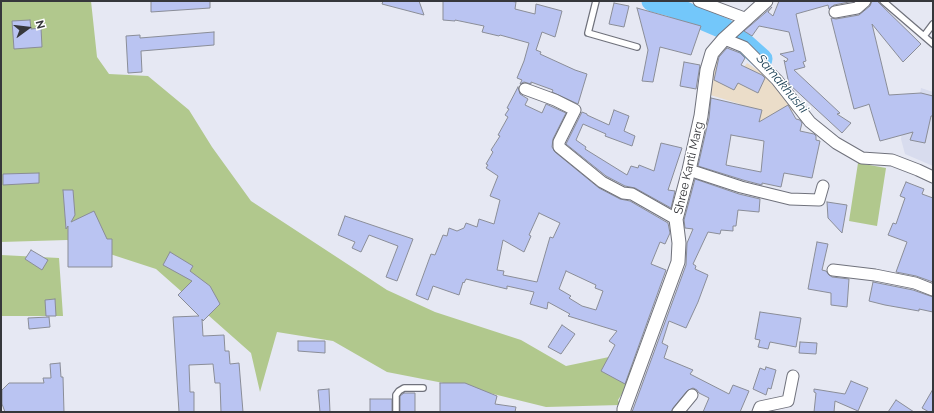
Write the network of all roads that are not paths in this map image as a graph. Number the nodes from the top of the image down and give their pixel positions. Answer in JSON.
{"nodes":[{"id":1,"x":596,"y":1,"type":"edge"},
{"id":2,"x":699,"y":1,"type":"edge"},
{"id":3,"x":766,"y":1,"type":"edge"},
{"id":4,"x":865,"y":1,"type":"edge"},
{"id":5,"x":883,"y":1,"type":"edge"},
{"id":6,"x":835,"y":12,"type":"dead end"},
{"id":7,"x":747,"y":19,"type":"junction"},
{"id":8,"x":933,"y":24,"type":"edge"},
{"id":9,"x":924,"y":36,"type":"junction"},
{"id":10,"x":724,"y":40,"type":"junction"},
{"id":11,"x":933,"y":44,"type":"edge"},
{"id":12,"x":637,"y":47,"type":"dead end"},
{"id":13,"x":525,"y":89,"type":"dead end"},
{"id":14,"x":689,"y":170,"type":"junction"},
{"id":15,"x":933,"y":177,"type":"edge"},
{"id":16,"x":823,"y":186,"type":"dead end"},
{"id":17,"x":676,"y":218,"type":"junction"},
{"id":18,"x":833,"y":270,"type":"dead end"},
{"id":19,"x":933,"y":290,"type":"edge"},
{"id":20,"x":793,"y":376,"type":"dead end"},
{"id":21,"x":423,"y":388,"type":"dead end"},
{"id":22,"x":692,"y":394,"type":"dead end"},
{"id":23,"x":396,"y":412,"type":"edge"},
{"id":24,"x":624,"y":412,"type":"edge"},
{"id":25,"x":678,"y":412,"type":"edge"},
{"id":26,"x":758,"y":412,"type":"edge"}],
"edges":[{"from":1,"to":12,"type":"lane"},
{"from":2,"to":7,"type":"street"},
{"from":3,"to":7,"type":"street"},
{"from":4,"to":6,"type":"street"},
{"from":5,"to":9,"type":"lane"},
{"from":7,"to":10,"type":"street","name":"Shree Kanti Marg"},
{"from":8,"to":9,"type":"lane"},
{"from":9,"to":11,"type":"lane"},
{"from":10,"to":14,"type":"street","name":"Shree Kanti Marg"},
{"from":10,"to":15,"type":"street"},
{"from":13,"to":17,"type":"street"},
{"from":14,"to":16,"type":"street"},
{"from":14,"to":17,"type":"street","name":"Shree Kanti Marg"},
{"from":17,"to":24,"type":"street","name":"Shree Kanti Marg"},
{"from":18,"to":19,"type":"street"},
{"from":20,"to":26,"type":"street"},
{"from":21,"to":23,"type":"lane"},
{"from":22,"to":25,"type":"street"}]}
